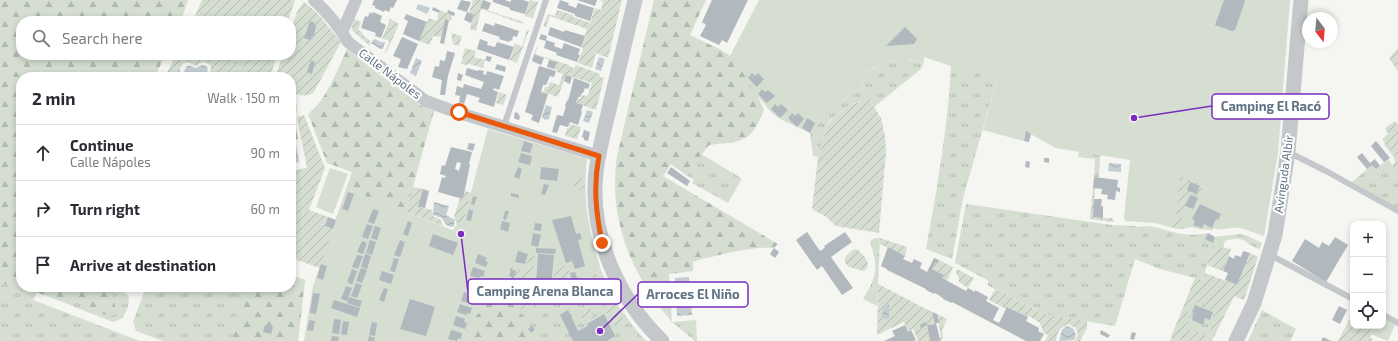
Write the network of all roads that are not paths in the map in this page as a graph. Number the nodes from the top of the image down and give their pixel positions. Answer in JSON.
{"nodes":[{"id":1,"x":314,"y":0,"type":"edge"},
{"id":2,"x":356,"y":0,"type":"edge"},
{"id":3,"x":546,"y":0,"type":"edge"},
{"id":4,"x":635,"y":0,"type":"edge"},
{"id":5,"x":1301,"y":0,"type":"edge"},
{"id":6,"x":342,"y":32,"type":"junction"},
{"id":7,"x":504,"y":126,"type":"junction"},
{"id":8,"x":1288,"y":152,"type":"junction"},
{"id":9,"x":599,"y":156,"type":"junction"},
{"id":10,"x":1398,"y":211,"type":"edge"},
{"id":11,"x":1274,"y":258,"type":"dead end"},
{"id":12,"x":1350,"y":297,"type":"edge"},
{"id":13,"x":1386,"y":317,"type":"edge"},
{"id":14,"x":1398,"y":323,"type":"edge"},
{"id":15,"x":662,"y":341,"type":"edge"},
{"id":16,"x":1236,"y":341,"type":"edge"}],
"edges":[{"from":1,"to":6,"type":"street","name":"Calle Nápoles"},
{"from":2,"to":6,"type":"street"},
{"from":3,"to":7,"type":"lane"},
{"from":4,"to":9,"type":"street"},
{"from":5,"to":8,"type":"street","name":"Avinguda Albir"},
{"from":6,"to":7,"type":"street","name":"Calle Nápoles"},
{"from":7,"to":9,"type":"street","name":"Calle Nápoles"},
{"from":8,"to":10,"type":"lane"},
{"from":8,"to":16,"type":"street","name":"Avinguda Albir"},
{"from":9,"to":15,"type":"street"},
{"from":11,"to":12,"type":"lane"},
{"from":13,"to":14,"type":"lane"}]}
